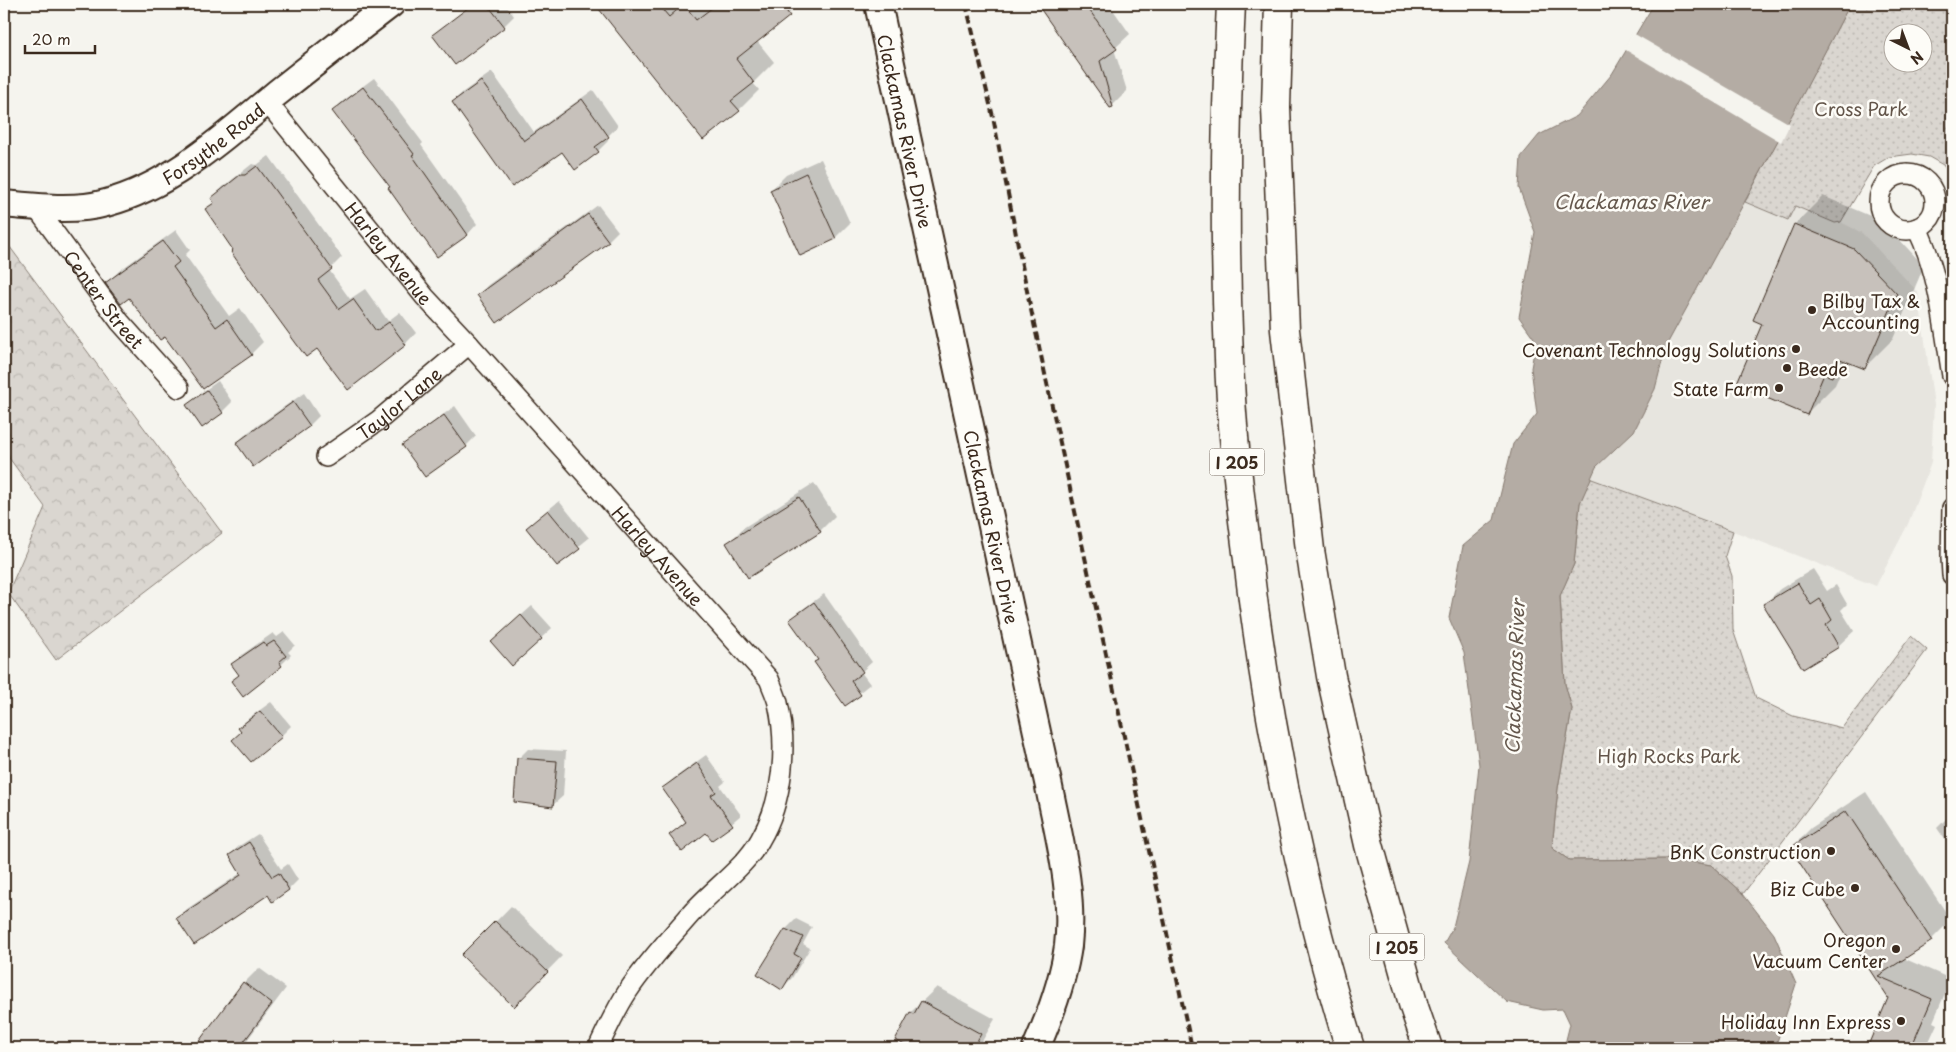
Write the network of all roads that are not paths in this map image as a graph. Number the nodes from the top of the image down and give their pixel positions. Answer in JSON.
{"nodes":[{"id":1,"x":391,"y":4,"type":"edge"},
{"id":2,"x":878,"y":4,"type":"edge"},
{"id":3,"x":1231,"y":4,"type":"edge"},
{"id":4,"x":1279,"y":4,"type":"edge"},
{"id":5,"x":267,"y":102,"type":"junction"},
{"id":6,"x":4,"y":204,"type":"edge"},
{"id":7,"x":35,"y":206,"type":"junction"},
{"id":8,"x":1917,"y":228,"type":"dead end"},
{"id":9,"x":468,"y":344,"type":"junction"},
{"id":10,"x":1952,"y":376,"type":"edge"},
{"id":11,"x":180,"y":388,"type":"dead end"},
{"id":12,"x":326,"y":457,"type":"dead end"},
{"id":13,"x":1952,"y":508,"type":"edge"},
{"id":14,"x":1952,"y":575,"type":"edge"},
{"id":15,"x":598,"y":1048,"type":"edge"},
{"id":16,"x":1036,"y":1048,"type":"edge"},
{"id":17,"x":1350,"y":1048,"type":"edge"},
{"id":18,"x":1428,"y":1048,"type":"edge"}],
"edges":[{"from":1,"to":5,"type":"main road","name":"Forsythe Road"},
{"from":2,"to":16,"type":"main road","name":"Clackamas River Drive"},
{"from":3,"to":17,"type":"highway","number":"I 205"},
{"from":4,"to":18,"type":"highway","number":"I 205"},
{"from":5,"to":7,"type":"main road","name":"Forsythe Road"},
{"from":5,"to":9,"type":"street","name":"Harley Avenue"},
{"from":6,"to":7,"type":"main road","name":"Forsythe Road"},
{"from":7,"to":11,"type":"street","name":"Center Street"},
{"from":8,"to":10,"type":"street"},
{"from":9,"to":12,"type":"street","name":"Taylor Lane"},
{"from":9,"to":15,"type":"street","name":"Harley Avenue"},
{"from":13,"to":14,"type":"street"}]}
